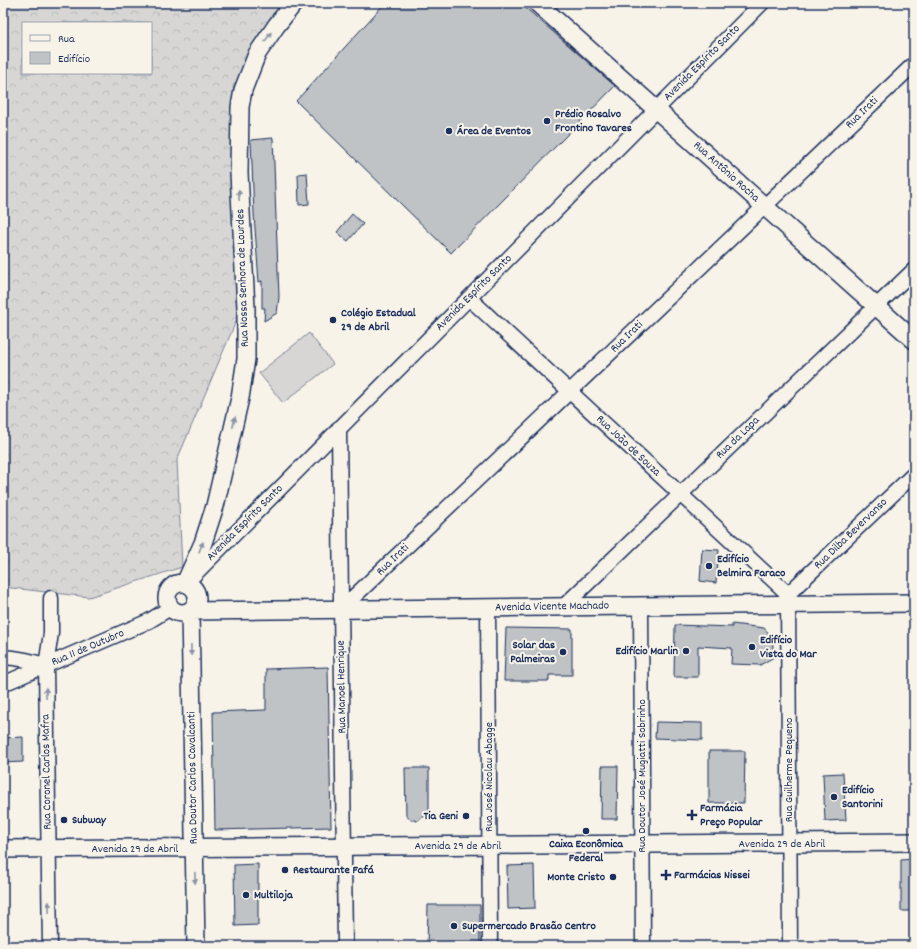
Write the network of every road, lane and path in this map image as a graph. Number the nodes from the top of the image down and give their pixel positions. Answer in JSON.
{"nodes":[{"id":1,"x":294,"y":3,"type":"edge"},
{"id":2,"x":762,"y":3,"type":"edge"},
{"id":3,"x":545,"y":5,"type":"edge"},
{"id":4,"x":914,"y":64,"type":"edge"},
{"id":5,"x":656,"y":110,"type":"junction"},
{"id":6,"x":764,"y":206,"type":"junction"},
{"id":7,"x":914,"y":270,"type":"edge"},
{"id":8,"x":469,"y":298,"type":"junction"},
{"id":9,"x":876,"y":306,"type":"junction"},
{"id":10,"x":914,"y":340,"type":"edge"},
{"id":11,"x":570,"y":392,"type":"junction"},
{"id":12,"x":339,"y":428,"type":"junction"},
{"id":13,"x":914,"y":474,"type":"edge"},
{"id":14,"x":680,"y":494,"type":"junction"},
{"id":15,"x":185,"y":583,"type":"junction"},
{"id":16,"x":51,"y":598,"type":"dead end"},
{"id":17,"x":788,"y":599,"type":"junction"},
{"id":18,"x":914,"y":603,"type":"edge"},
{"id":19,"x":641,"y":606,"type":"junction"},
{"id":20,"x":563,"y":607,"type":"junction"},
{"id":21,"x":170,"y":608,"type":"junction"},
{"id":22,"x":488,"y":608,"type":"junction"},
{"id":23,"x":341,"y":609,"type":"junction"},
{"id":24,"x":190,"y":611,"type":"junction"},
{"id":25,"x":3,"y":657,"type":"edge"},
{"id":26,"x":46,"y":666,"type":"junction"},
{"id":27,"x":3,"y":684,"type":"edge"},
{"id":28,"x":914,"y":842,"type":"edge"},
{"id":29,"x":642,"y":844,"type":"junction"},
{"id":30,"x":789,"y":844,"type":"junction"},
{"id":31,"x":490,"y":846,"type":"junction"},
{"id":32,"x":344,"y":847,"type":"junction"},
{"id":33,"x":194,"y":848,"type":"junction"},
{"id":34,"x":3,"y":849,"type":"edge"},
{"id":35,"x":48,"y":849,"type":"junction"},
{"id":36,"x":50,"y":946,"type":"edge"},
{"id":37,"x":196,"y":946,"type":"edge"},
{"id":38,"x":345,"y":946,"type":"edge"},
{"id":39,"x":490,"y":946,"type":"edge"},
{"id":40,"x":642,"y":946,"type":"edge"},
{"id":41,"x":790,"y":946,"type":"edge"}],
"edges":[{"from":15,"to":1,"type":"main road","name":"Rua Nossa Senhora de Lourdes","one_way":true},
{"from":2,"to":5,"type":"street","name":"Avenida Espírito Santo"},
{"from":3,"to":5,"type":"main road","name":"Rua Antônio Rocha"},
{"from":4,"to":6,"type":"street","name":"Rua Irati"},
{"from":5,"to":6,"type":"main road","name":"Rua Antônio Rocha"},
{"from":5,"to":8,"type":"street","name":"Avenida Espírito Santo"},
{"from":6,"to":9,"type":"main road","name":"Rua Antônio Rocha"},
{"from":6,"to":11,"type":"street","name":"Rua Irati"},
{"from":7,"to":9,"type":"street","name":"Rua da Lapa"},
{"from":8,"to":11,"type":"street","name":"Rua João de Souza"},
{"from":8,"to":12,"type":"street","name":"Avenida Espírito Santo"},
{"from":9,"to":10,"type":"main road","name":"Rua Antônio Rocha"},
{"from":9,"to":14,"type":"street","name":"Rua da Lapa"},
{"from":11,"to":14,"type":"street","name":"Rua João de Souza"},
{"from":11,"to":23,"type":"street","name":"Rua Irati"},
{"from":12,"to":15,"type":"street","name":"Avenida Espírito Santo"},
{"from":12,"to":23,"type":"street","name":"Rua Manoel Henrique"},
{"from":13,"to":17,"type":"street","name":"Rua Dilba Bevervanso"},
{"from":14,"to":17,"type":"street","name":"Rua João de Souza"},
{"from":14,"to":20,"type":"street","name":"Rua da Lapa"},
{"from":15,"to":21,"type":"main road"},
{"from":15,"to":24,"type":"main road"},
{"from":16,"to":26,"type":"street","name":"Rua Coronel Carlos Mafra"},
{"from":17,"to":18,"type":"main road","name":"Avenida Vicente Machado"},
{"from":17,"to":19,"type":"main road","name":"Avenida Vicente Machado"},
{"from":17,"to":30,"type":"street","name":"Rua Guilherme Pequeno"},
{"from":19,"to":20,"type":"main road","name":"Avenida Vicente Machado"},
{"from":19,"to":29,"type":"street","name":"Rua Doutor José Mugiatti Sobrinho"},
{"from":20,"to":22,"type":"main road","name":"Avenida Vicente Machado"},
{"from":21,"to":24,"type":"main road"},
{"from":21,"to":26,"type":"street","name":"Rua 11 de Outubro"},
{"from":22,"to":23,"type":"main road","name":"Avenida Vicente Machado"},
{"from":22,"to":31,"type":"street","name":"Rua José Nicolau Abagge"},
{"from":23,"to":24,"type":"main road","name":"Avenida Vicente Machado"},
{"from":23,"to":32,"type":"street","name":"Rua Manoel Henrique"},
{"from":24,"to":33,"type":"main road","name":"Rua Doutor Carlos Cavalcanti","one_way":true},
{"from":25,"to":26,"type":"street"},
{"from":26,"to":27,"type":"street","name":"Rua 11 de Outubro"},
{"from":35,"to":26,"type":"street","name":"Rua Coronel Carlos Mafra","one_way":true},
{"from":28,"to":30,"type":"main road","name":"Avenida 29 de Abril"},
{"from":29,"to":30,"type":"main road","name":"Avenida 29 de Abril"},
{"from":29,"to":31,"type":"main road","name":"Avenida 29 de Abril"},
{"from":29,"to":40,"type":"street","name":"Rua Doutor José Mugiatti Sobrinho"},
{"from":30,"to":41,"type":"street","name":"Rua Guilherme Pequeno"},
{"from":31,"to":32,"type":"main road","name":"Avenida 29 de Abril"},
{"from":31,"to":39,"type":"street","name":"Rua José Nicolau Abagge"},
{"from":32,"to":33,"type":"main road","name":"Avenida 29 de Abril"},
{"from":32,"to":38,"type":"street","name":"Rua Manoel Henrique"},
{"from":33,"to":35,"type":"main road","name":"Avenida 29 de Abril"},
{"from":33,"to":37,"type":"main road","name":"Rua Doutor Carlos Cavalcanti","one_way":true},
{"from":34,"to":35,"type":"main road","name":"Avenida 29 de Abril"},
{"from":36,"to":35,"type":"street","name":"Rua Coronel Carlos Mafra","one_way":true}]}
